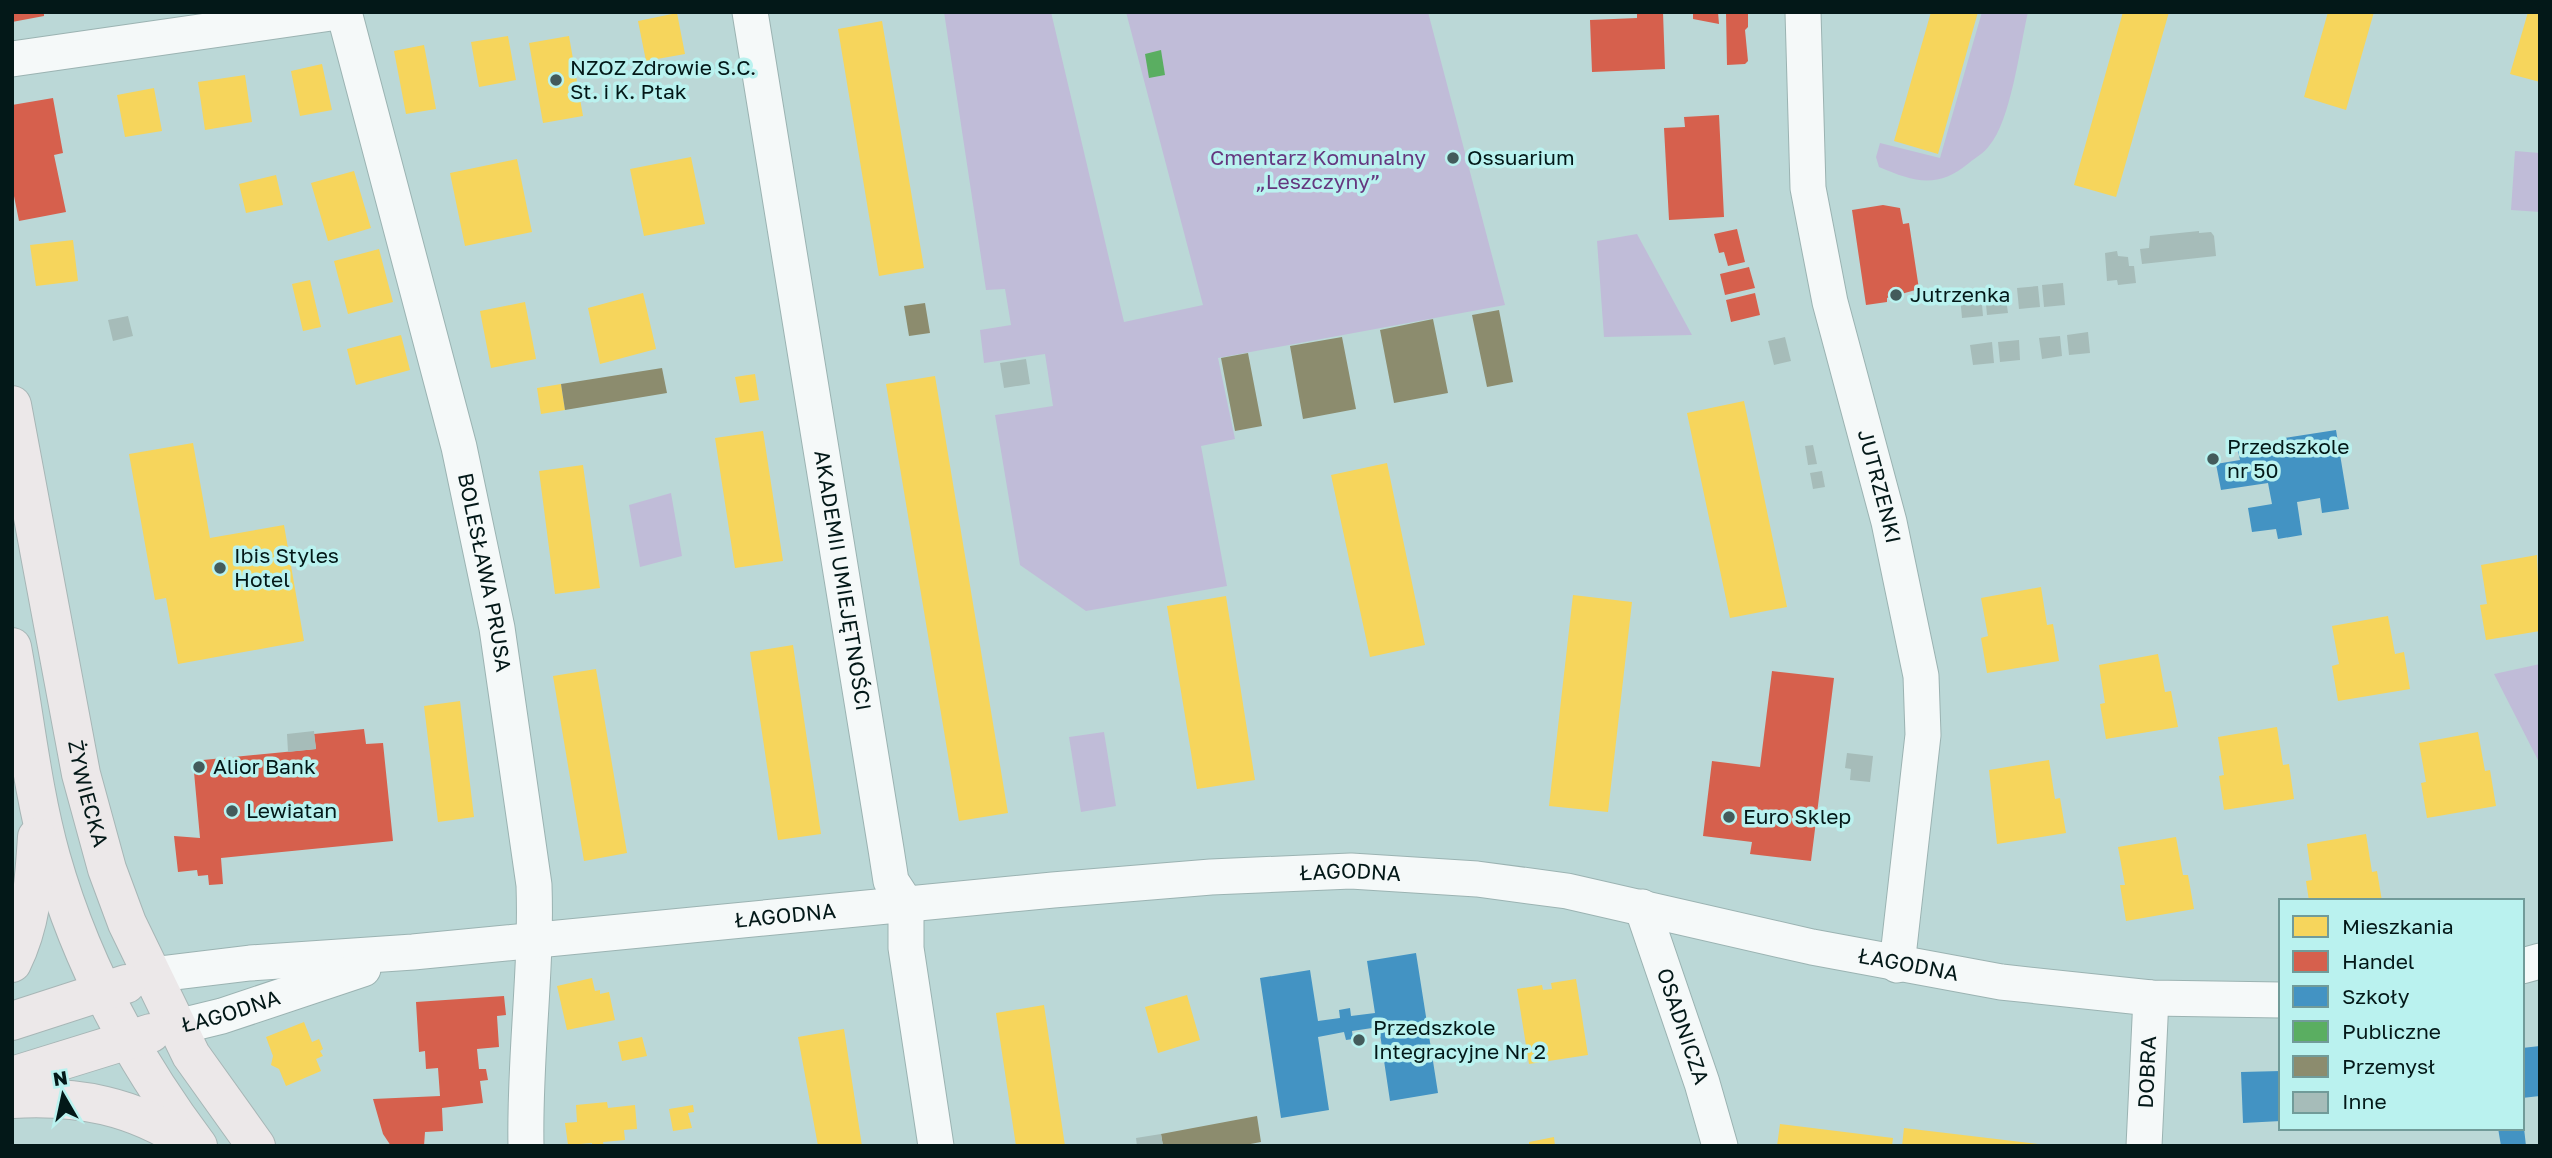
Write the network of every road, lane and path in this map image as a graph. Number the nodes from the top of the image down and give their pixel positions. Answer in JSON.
{"nodes":[{"id":1,"x":338,"y":12,"type":"edge"},
{"id":2,"x":344,"y":12,"type":"edge"},
{"id":3,"x":750,"y":12,"type":"edge"},
{"id":4,"x":1803,"y":12,"type":"edge"},
{"id":5,"x":12,"y":59,"type":"edge"},
{"id":6,"x":12,"y":405,"type":"edge"},
{"id":7,"x":12,"y":647,"type":"edge"},
{"id":8,"x":39,"y":800,"type":"junction"},
{"id":9,"x":906,"y":904,"type":"junction"},
{"id":10,"x":1642,"y":907,"type":"junction"},
{"id":11,"x":534,"y":941,"type":"junction"},
{"id":12,"x":413,"y":952,"type":"junction"},
{"id":13,"x":12,"y":963,"type":"edge"},
{"id":14,"x":1897,"y":965,"type":"junction"},
{"id":15,"x":151,"y":975,"type":"junction"},
{"id":16,"x":102,"y":993,"type":"junction"},
{"id":17,"x":2151,"y":998,"type":"junction"},
{"id":18,"x":2279,"y":1000,"type":"edge"},
{"id":19,"x":12,"y":1021,"type":"edge"},
{"id":20,"x":177,"y":1027,"type":"junction"},
{"id":21,"x":126,"y":1039,"type":"junction"},
{"id":22,"x":12,"y":1076,"type":"edge"},
{"id":23,"x":12,"y":1099,"type":"edge"},
{"id":24,"x":195,"y":1146,"type":"edge"},
{"id":25,"x":256,"y":1146,"type":"edge"},
{"id":26,"x":526,"y":1146,"type":"edge"},
{"id":27,"x":936,"y":1146,"type":"edge"},
{"id":28,"x":1720,"y":1146,"type":"edge"},
{"id":29,"x":2144,"y":1146,"type":"edge"}],
"edges":[{"from":1,"to":5,"type":"street"},
{"from":2,"to":11,"type":"street","name":"BOLESŁAWA PRUSA"},
{"from":3,"to":9,"type":"street","name":"AKADEMII UMIEJĘTNOŚCI"},
{"from":4,"to":14,"type":"street","name":"JUTRZENKI"},
{"from":6,"to":15,"type":"main road","name":"ŻYWIECKA"},
{"from":7,"to":8,"type":"main road"},
{"from":8,"to":13,"type":"main road"},
{"from":8,"to":16,"type":"main road"},
{"from":9,"to":10,"type":"street","name":"ŁAGODNA"},
{"from":9,"to":11,"type":"street","name":"ŁAGODNA"},
{"from":9,"to":27,"type":"street","name":"AKADEMII UMIEJĘTNOŚCI"},
{"from":10,"to":14,"type":"street","name":"ŁAGODNA"},
{"from":10,"to":28,"type":"street","name":"OSADNICZA"},
{"from":11,"to":12,"type":"street","name":"ŁAGODNA"},
{"from":11,"to":26,"type":"street","name":"BOLESŁAWA PRUSA"},
{"from":12,"to":15,"type":"street","name":"ŁAGODNA"},
{"from":12,"to":20,"type":"street","name":"ŁAGODNA"},
{"from":14,"to":17,"type":"street","name":"ŁAGODNA"},
{"from":15,"to":16,"type":"main road"},
{"from":15,"to":20,"type":"main road","name":"ŻYWIECKA"},
{"from":16,"to":19,"type":"main road"},
{"from":16,"to":21,"type":"main road"},
{"from":17,"to":18,"type":"street","name":"ŁAGODNA"},
{"from":17,"to":29,"type":"street","name":"DOBRA"},
{"from":20,"to":21,"type":"main road","name":"ŁAGODNA"},
{"from":20,"to":25,"type":"main road","name":"ŻYWIECKA"},
{"from":21,"to":22,"type":"main road","name":"ŁAGODNA"},
{"from":21,"to":24,"type":"main road"},
{"from":23,"to":24,"type":"main road"}]}
